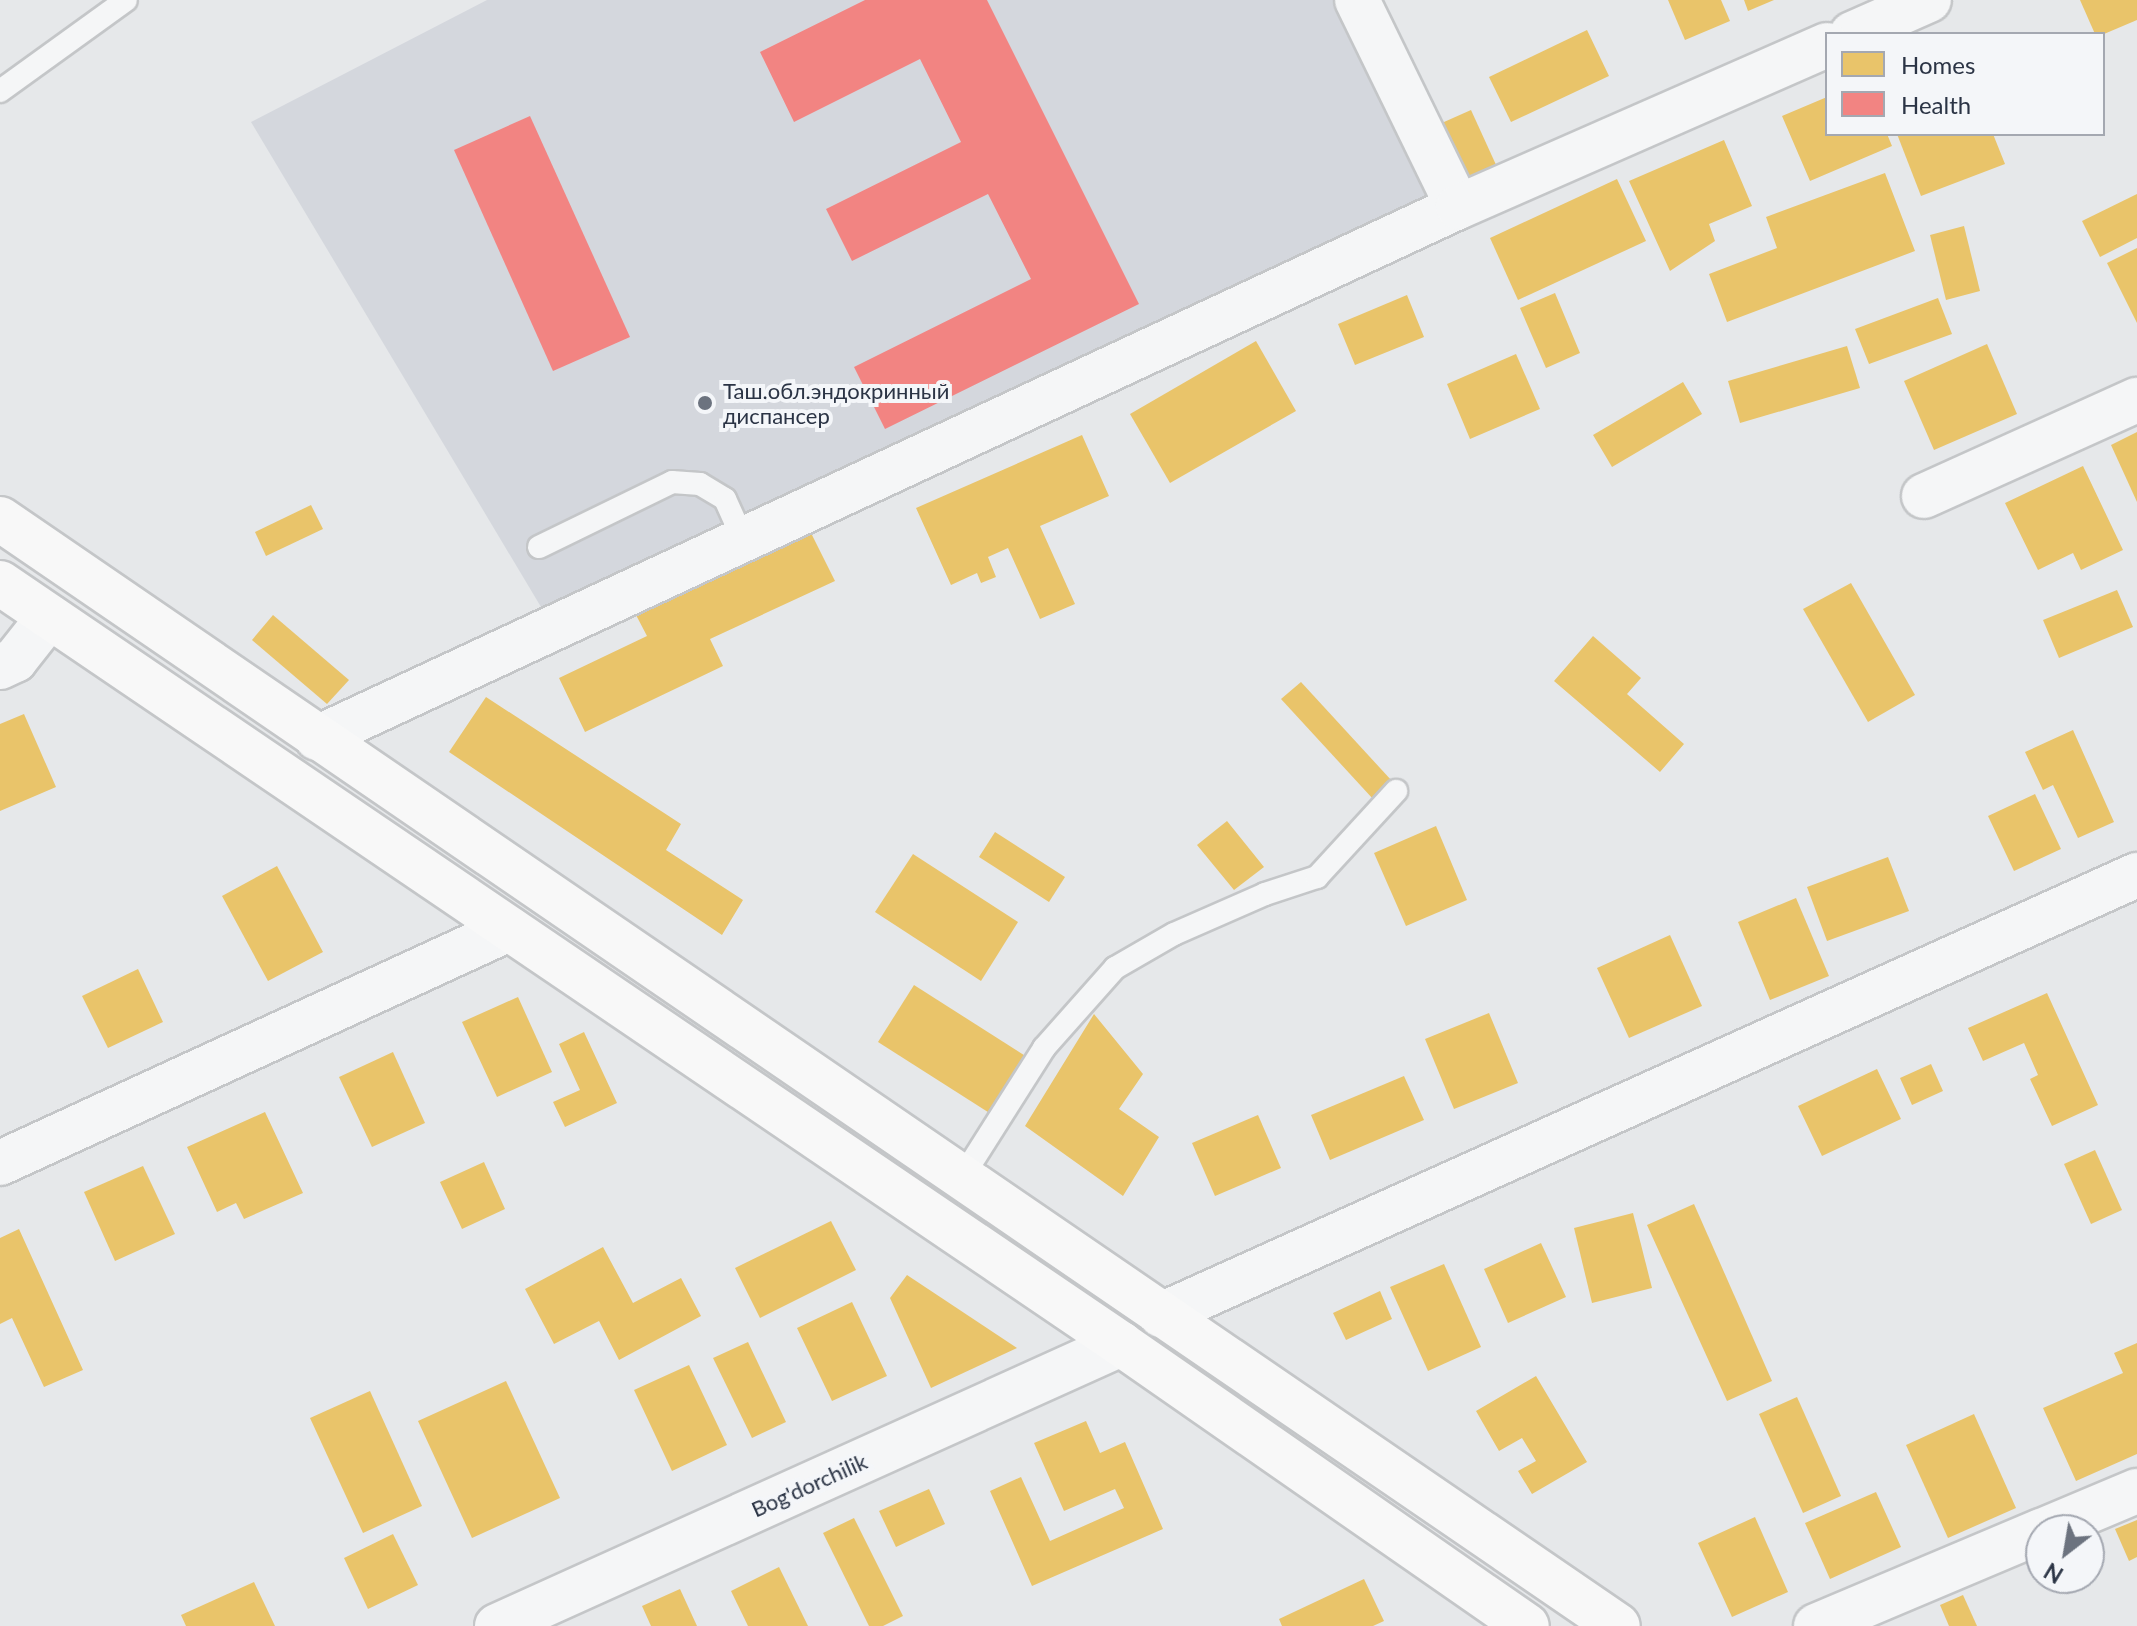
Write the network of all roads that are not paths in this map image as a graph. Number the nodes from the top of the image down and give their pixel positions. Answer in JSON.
{"nodes":[{"id":1,"x":126,"y":0,"type":"edge"},
{"id":2,"x":1357,"y":0,"type":"edge"},
{"id":3,"x":1929,"y":0,"type":"edge"},
{"id":4,"x":1857,"y":32,"type":"edge"},
{"id":5,"x":1825,"y":46,"type":"edge"},
{"id":6,"x":0,"y":91,"type":"edge"},
{"id":7,"x":1458,"y":207,"type":"junction"},
{"id":8,"x":2137,"y":400,"type":"edge"},
{"id":9,"x":1924,"y":496,"type":"dead end"},
{"id":10,"x":0,"y":519,"type":"edge"},
{"id":11,"x":743,"y":539,"type":"junction"},
{"id":12,"x":539,"y":547,"type":"dead end"},
{"id":13,"x":0,"y":583,"type":"edge"},
{"id":14,"x":49,"y":617,"type":"junction"},
{"id":15,"x":0,"y":667,"type":"edge"},
{"id":16,"x":317,"y":738,"type":"junction"},
{"id":17,"x":1396,"y":791,"type":"dead end"},
{"id":18,"x":2137,"y":875,"type":"edge"},
{"id":19,"x":509,"y":929,"type":"junction"},
{"id":20,"x":0,"y":1163,"type":"edge"},
{"id":21,"x":961,"y":1179,"type":"junction"},
{"id":22,"x":1161,"y":1315,"type":"junction"},
{"id":23,"x":1121,"y":1344,"type":"junction"},
{"id":24,"x":2137,"y":1491,"type":"edge"},
{"id":25,"x":2082,"y":1514,"type":"edge"},
{"id":26,"x":2025,"y":1538,"type":"edge"},
{"id":27,"x":497,"y":1626,"type":"edge"},
{"id":28,"x":1526,"y":1626,"type":"edge"},
{"id":29,"x":1618,"y":1626,"type":"edge"},
{"id":30,"x":1816,"y":1626,"type":"edge"}],
"edges":[{"from":1,"to":6,"type":"lane"},
{"from":2,"to":7,"type":"street"},
{"from":3,"to":4,"type":"street"},
{"from":5,"to":7,"type":"street"},
{"from":7,"to":11,"type":"street"},
{"from":8,"to":9,"type":"street"},
{"from":10,"to":16,"type":"main road"},
{"from":11,"to":12,"type":"lane"},
{"from":11,"to":16,"type":"street"},
{"from":13,"to":14,"type":"main road"},
{"from":14,"to":15,"type":"street"},
{"from":14,"to":19,"type":"main road"},
{"from":16,"to":21,"type":"main road"},
{"from":17,"to":21,"type":"lane"},
{"from":18,"to":22,"type":"street"},
{"from":19,"to":20,"type":"street"},
{"from":19,"to":23,"type":"main road"},
{"from":21,"to":22,"type":"main road"},
{"from":22,"to":29,"type":"main road"},
{"from":23,"to":27,"type":"street","name":"Bog'dorchilik"},
{"from":23,"to":28,"type":"main road"},
{"from":24,"to":25,"type":"street"},
{"from":26,"to":30,"type":"street"}]}
